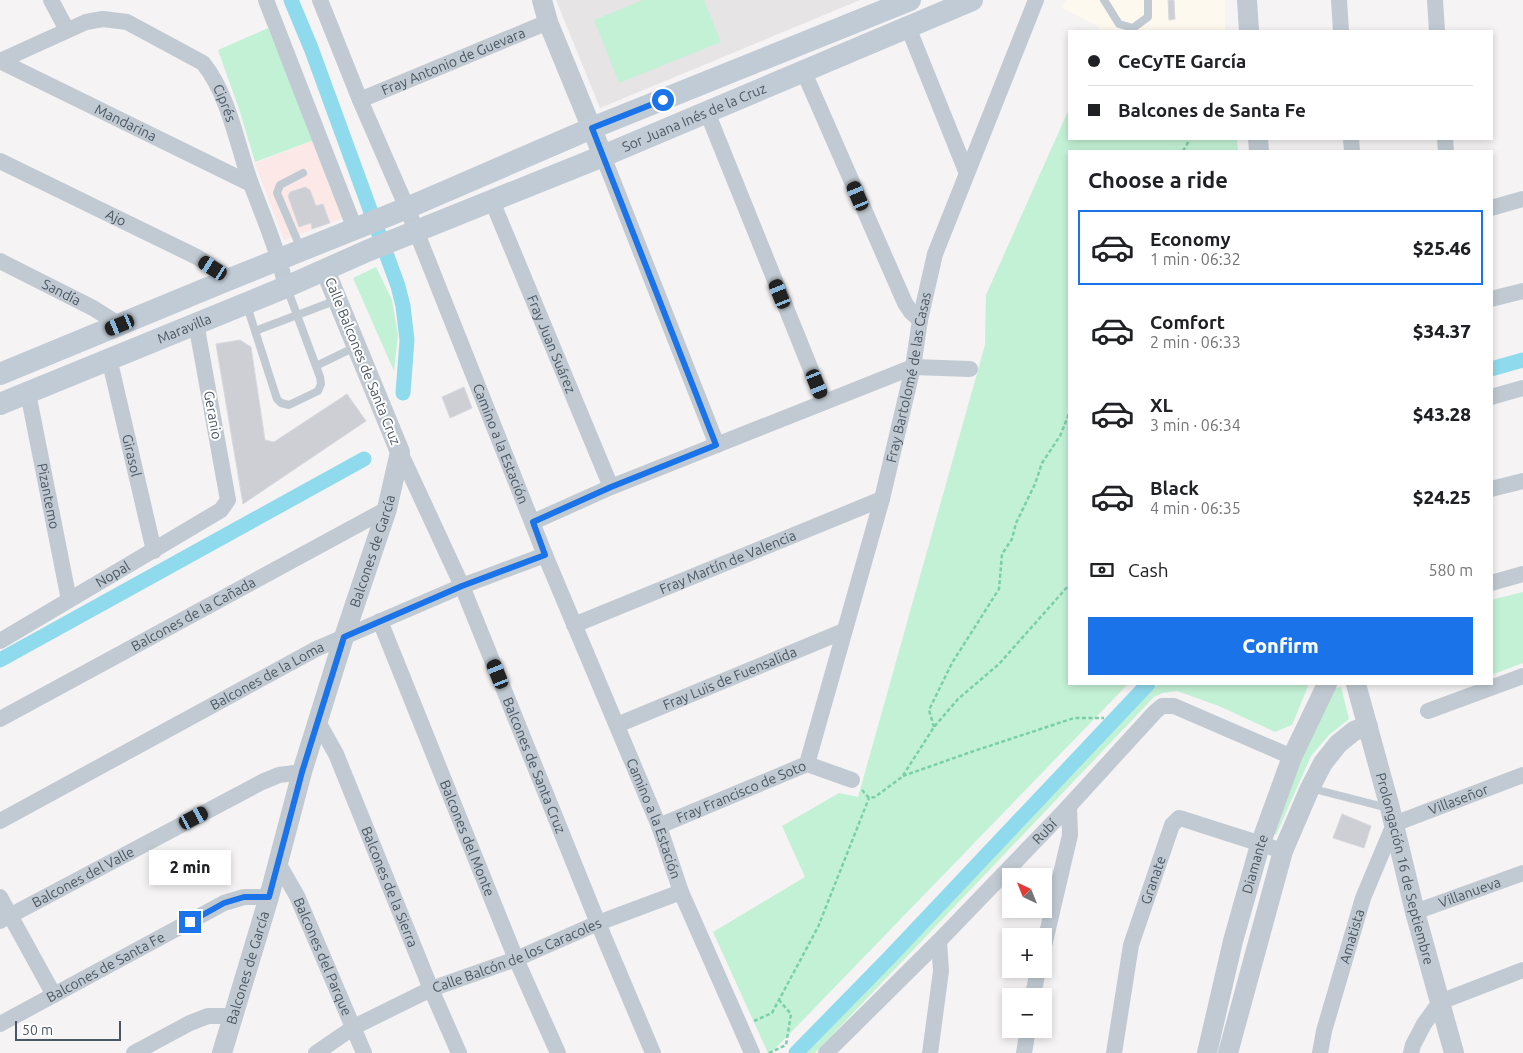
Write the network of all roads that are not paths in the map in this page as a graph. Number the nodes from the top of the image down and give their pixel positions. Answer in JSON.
{"nodes":[{"id":1,"x":266,"y":0,"type":"edge"},
{"id":2,"x":320,"y":0,"type":"edge"},
{"id":3,"x":542,"y":0,"type":"edge"},
{"id":4,"x":910,"y":0,"type":"edge"},
{"id":5,"x":972,"y":0,"type":"edge"},
{"id":6,"x":1036,"y":0,"type":"edge"},
{"id":7,"x":1104,"y":0,"type":"edge"},
{"id":8,"x":1148,"y":0,"type":"edge"},
{"id":9,"x":1247,"y":0,"type":"edge"},
{"id":10,"x":1339,"y":0,"type":"edge"},
{"id":11,"x":1435,"y":0,"type":"edge"},
{"id":12,"x":52,"y":1,"type":"edge"},
{"id":13,"x":548,"y":22,"type":"junction"},
{"id":14,"x":908,"y":27,"type":"junction"},
{"id":15,"x":67,"y":30,"type":"junction"},
{"id":16,"x":1249,"y":30,"type":"edge"},
{"id":17,"x":1341,"y":30,"type":"edge"},
{"id":18,"x":1438,"y":30,"type":"edge"},
{"id":19,"x":0,"y":61,"type":"edge"},
{"id":20,"x":803,"y":70,"type":"junction"},
{"id":21,"x":360,"y":100,"type":"junction"},
{"id":22,"x":707,"y":112,"type":"junction"},
{"id":23,"x":592,"y":128,"type":"junction"},
{"id":24,"x":603,"y":156,"type":"junction"},
{"id":25,"x":0,"y":161,"type":"edge"},
{"id":26,"x":966,"y":172,"type":"junction"},
{"id":27,"x":303,"y":173,"type":"dead end"},
{"id":28,"x":251,"y":184,"type":"junction"},
{"id":29,"x":1523,"y":199,"type":"edge"},
{"id":30,"x":492,"y":201,"type":"junction"},
{"id":31,"x":1493,"y":207,"type":"edge"},
{"id":32,"x":399,"y":212,"type":"junction"},
{"id":33,"x":357,"y":228,"type":"junction"},
{"id":34,"x":410,"y":234,"type":"junction"},
{"id":35,"x":302,"y":251,"type":"junction"},
{"id":36,"x":367,"y":251,"type":"joint"},
{"id":37,"x":280,"y":260,"type":"junction"},
{"id":38,"x":0,"y":261,"type":"edge"},
{"id":39,"x":325,"y":270,"type":"junction"},
{"id":40,"x":230,"y":279,"type":"junction"},
{"id":41,"x":286,"y":287,"type":"junction"},
{"id":42,"x":1523,"y":291,"type":"edge"},
{"id":43,"x":1493,"y":298,"type":"edge"},
{"id":44,"x":337,"y":300,"type":"junction"},
{"id":45,"x":246,"y":303,"type":"junction"},
{"id":46,"x":297,"y":314,"type":"junction"},
{"id":47,"x":920,"y":320,"type":"junction"},
{"id":48,"x":196,"y":323,"type":"junction"},
{"id":49,"x":120,"y":325,"type":"junction"},
{"id":50,"x":255,"y":331,"type":"junction"},
{"id":51,"x":356,"y":346,"type":"junction"},
{"id":52,"x":109,"y":358,"type":"junction"},
{"id":53,"x":316,"y":366,"type":"junction"},
{"id":54,"x":913,"y":367,"type":"junction"},
{"id":55,"x":970,"y":369,"type":"dead end"},
{"id":56,"x":3,"y":370,"type":"edge"},
{"id":57,"x":1523,"y":388,"type":"edge"},
{"id":58,"x":28,"y":393,"type":"junction"},
{"id":59,"x":1493,"y":396,"type":"edge"},
{"id":60,"x":824,"y":402,"type":"junction"},
{"id":61,"x":0,"y":404,"type":"edge"},
{"id":62,"x":716,"y":445,"type":"junction"},
{"id":63,"x":400,"y":452,"type":"junction"},
{"id":64,"x":1523,"y":481,"type":"edge"},
{"id":65,"x":611,"y":487,"type":"junction"},
{"id":66,"x":1493,"y":488,"type":"edge"},
{"id":67,"x":882,"y":499,"type":"junction"},
{"id":68,"x":224,"y":507,"type":"joint"},
{"id":69,"x":387,"y":509,"type":"junction"},
{"id":70,"x":533,"y":522,"type":"junction"},
{"id":71,"x":154,"y":551,"type":"junction"},
{"id":72,"x":545,"y":555,"type":"junction"},
{"id":73,"x":1523,"y":574,"type":"edge"},
{"id":74,"x":1493,"y":582,"type":"edge"},
{"id":75,"x":462,"y":586,"type":"junction"},
{"id":76,"x":69,"y":600,"type":"junction"},
{"id":77,"x":380,"y":621,"type":"junction"},
{"id":78,"x":574,"y":625,"type":"junction"},
{"id":79,"x":844,"y":631,"type":"junction"},
{"id":80,"x":344,"y":637,"type":"junction"},
{"id":81,"x":0,"y":641,"type":"edge"},
{"id":82,"x":1523,"y":676,"type":"edge"},
{"id":83,"x":1493,"y":684,"type":"edge"},
{"id":84,"x":1327,"y":685,"type":"edge"},
{"id":85,"x":1356,"y":685,"type":"edge"},
{"id":86,"x":1488,"y":685,"type":"edge"},
{"id":87,"x":1468,"y":690,"type":"edge"},
{"id":88,"x":1428,"y":711,"type":"dead end"},
{"id":89,"x":0,"y":718,"type":"edge"},
{"id":90,"x":318,"y":722,"type":"junction"},
{"id":91,"x":617,"y":725,"type":"junction"},
{"id":92,"x":1368,"y":726,"type":"junction"},
{"id":93,"x":1292,"y":757,"type":"junction"},
{"id":94,"x":807,"y":764,"type":"junction"},
{"id":95,"x":302,"y":772,"type":"junction"},
{"id":96,"x":1523,"y":775,"type":"edge"},
{"id":97,"x":852,"y":780,"type":"road end"},
{"id":98,"x":1310,"y":788,"type":"junction"},
{"id":99,"x":1069,"y":806,"type":"junction"},
{"id":100,"x":1392,"y":816,"type":"junction"},
{"id":101,"x":0,"y":821,"type":"edge"},
{"id":102,"x":659,"y":826,"type":"junction"},
{"id":103,"x":1260,"y":845,"type":"junction"},
{"id":104,"x":1283,"y":851,"type":"junction"},
{"id":105,"x":278,"y":863,"type":"junction"},
{"id":106,"x":1523,"y":873,"type":"edge"},
{"id":107,"x":681,"y":892,"type":"junction"},
{"id":108,"x":0,"y":897,"type":"edge"},
{"id":109,"x":269,"y":897,"type":"junction"},
{"id":110,"x":1415,"y":912,"type":"junction"},
{"id":111,"x":5,"y":918,"type":"edge"},
{"id":112,"x":598,"y":923,"type":"junction"},
{"id":113,"x":1048,"y":928,"type":"edge"},
{"id":114,"x":939,"y":941,"type":"junction"},
{"id":115,"x":516,"y":959,"type":"junction"},
{"id":116,"x":1523,"y":970,"type":"edge"},
{"id":117,"x":431,"y":989,"type":"junction"},
{"id":118,"x":54,"y":995,"type":"junction"},
{"id":119,"x":1440,"y":1002,"type":"junction"},
{"id":120,"x":234,"y":1016,"type":"junction"},
{"id":121,"x":0,"y":1024,"type":"edge"},
{"id":122,"x":354,"y":1027,"type":"junction"},
{"id":123,"x":1026,"y":1038,"type":"edge"},
{"id":124,"x":134,"y":1053,"type":"edge"},
{"id":125,"x":222,"y":1053,"type":"edge"},
{"id":126,"x":316,"y":1053,"type":"edge"},
{"id":127,"x":364,"y":1053,"type":"edge"},
{"id":128,"x":459,"y":1053,"type":"edge"},
{"id":129,"x":558,"y":1053,"type":"edge"},
{"id":130,"x":653,"y":1053,"type":"edge"},
{"id":131,"x":752,"y":1053,"type":"edge"},
{"id":132,"x":826,"y":1053,"type":"edge"},
{"id":133,"x":930,"y":1053,"type":"edge"},
{"id":134,"x":1024,"y":1053,"type":"edge"},
{"id":135,"x":1114,"y":1053,"type":"edge"},
{"id":136,"x":1206,"y":1053,"type":"edge"},
{"id":137,"x":1228,"y":1053,"type":"edge"},
{"id":138,"x":1320,"y":1053,"type":"edge"},
{"id":139,"x":1411,"y":1053,"type":"edge"},
{"id":140,"x":1454,"y":1053,"type":"edge"}],
"edges":[{"from":1,"to":33,"type":"street"},
{"from":2,"to":21,"type":"street","name":"Camino a la Estación"},
{"from":3,"to":13,"type":"street"},
{"from":4,"to":23,"type":"main road","name":"Sor Juana Inés de la Cruz"},
{"from":5,"to":14,"type":"main road","name":"Sor Juana Inés de la Cruz"},
{"from":6,"to":26,"type":"street","name":"Fray Bartolomé de las Casas"},
{"from":7,"to":8,"type":"lane"},
{"from":9,"to":16,"type":"street"},
{"from":10,"to":17,"type":"street"},
{"from":11,"to":18,"type":"street"},
{"from":12,"to":15,"type":"street"},
{"from":13,"to":21,"type":"street","name":"Fray Antonio de Guevara"},
{"from":13,"to":23,"type":"street"},
{"from":14,"to":20,"type":"main road","name":"Sor Juana Inés de la Cruz"},
{"from":14,"to":26,"type":"street"},
{"from":15,"to":19,"type":"street","name":"Ciprés"},
{"from":15,"to":28,"type":"street","name":"Ciprés"},
{"from":19,"to":28,"type":"street","name":"Mandarina"},
{"from":20,"to":22,"type":"main road","name":"Sor Juana Inés de la Cruz"},
{"from":20,"to":47,"type":"street"},
{"from":21,"to":32,"type":"street","name":"Camino a la Estación"},
{"from":22,"to":24,"type":"main road","name":"Sor Juana Inés de la Cruz"},
{"from":22,"to":60,"type":"street"},
{"from":23,"to":24,"type":"street"},
{"from":23,"to":32,"type":"main road","name":"Sor Juana Inés de la Cruz"},
{"from":24,"to":30,"type":"main road","name":"Sor Juana Inés de la Cruz"},
{"from":24,"to":62,"type":"street"},
{"from":25,"to":40,"type":"street","name":"Ajo"},
{"from":26,"to":47,"type":"street","name":"Fray Bartolomé de las Casas"},
{"from":27,"to":35,"type":"lane"},
{"from":28,"to":37,"type":"street","name":"Ciprés"},
{"from":29,"to":31,"type":"street"},
{"from":30,"to":34,"type":"main road","name":"Sor Juana Inés de la Cruz"},
{"from":30,"to":65,"type":"street","name":"Fray Juan Suárez"},
{"from":32,"to":33,"type":"main road","name":"Sor Juana Inés de la Cruz"},
{"from":32,"to":34,"type":"street","name":"Camino a la Estación"},
{"from":33,"to":35,"type":"main road","name":"Maravilla"},
{"from":34,"to":36,"type":"main road","name":"Sor Juana Inés de la Cruz"},
{"from":34,"to":70,"type":"street","name":"Camino a la Estación"},
{"from":35,"to":37,"type":"main road","name":"Maravilla"},
{"from":36,"to":39,"type":"main road","name":"Maravilla"},
{"from":37,"to":40,"type":"main road","name":"Maravilla"},
{"from":37,"to":41,"type":"street","name":"Ciprés"},
{"from":38,"to":49,"type":"street","name":"Sandía"},
{"from":39,"to":41,"type":"main road","name":"Maravilla"},
{"from":39,"to":44,"type":"street","name":"Calle Balcones de Santa Cruz"},
{"from":40,"to":49,"type":"main road","name":"Maravilla"},
{"from":41,"to":45,"type":"main road","name":"Maravilla"},
{"from":41,"to":46,"type":"lane"},
{"from":42,"to":43,"type":"street"},
{"from":44,"to":46,"type":"lane"},
{"from":44,"to":51,"type":"street","name":"Calle Balcones de Santa Cruz"},
{"from":45,"to":48,"type":"main road","name":"Maravilla"},
{"from":45,"to":50,"type":"lane"},
{"from":46,"to":50,"type":"lane"},
{"from":46,"to":53,"type":"lane"},
{"from":47,"to":54,"type":"street","name":"Fray Bartolomé de las Casas"},
{"from":48,"to":52,"type":"main road","name":"Maravilla"},
{"from":48,"to":68,"type":"street","name":"Geranio"},
{"from":49,"to":56,"type":"main road","name":"Maravilla"},
{"from":50,"to":53,"type":"lane"},
{"from":51,"to":53,"type":"lane"},
{"from":51,"to":63,"type":"street","name":"Calle Balcones de Santa Cruz"},
{"from":52,"to":58,"type":"main road","name":"Maravilla"},
{"from":52,"to":71,"type":"street","name":"Girasol"},
{"from":54,"to":55,"type":"street"},
{"from":54,"to":60,"type":"street"},
{"from":54,"to":67,"type":"street","name":"Fray Bartolomé de las Casas"},
{"from":57,"to":59,"type":"street"},
{"from":58,"to":61,"type":"main road","name":"Maravilla"},
{"from":58,"to":76,"type":"street","name":"Pizantemo"},
{"from":60,"to":62,"type":"street"},
{"from":62,"to":65,"type":"street"},
{"from":63,"to":69,"type":"street","name":"Balcones de García"},
{"from":63,"to":75,"type":"street","name":"Balcones de Santa Cruz"},
{"from":64,"to":66,"type":"street"},
{"from":65,"to":70,"type":"street"},
{"from":67,"to":78,"type":"street","name":"Fray Martín de Valencia"},
{"from":67,"to":79,"type":"street","name":"Fray Bartolomé de las Casas"},
{"from":68,"to":71,"type":"street","name":"Nopal"},
{"from":69,"to":80,"type":"street","name":"Balcones de García"},
{"from":69,"to":89,"type":"street","name":"Balcones de la Cañada"},
{"from":70,"to":72,"type":"street","name":"Camino a la Estación"},
{"from":71,"to":76,"type":"street","name":"Nopal"},
{"from":72,"to":75,"type":"street","name":"Balcones de la Loma"},
{"from":72,"to":78,"type":"street","name":"Camino a la Estación"},
{"from":73,"to":74,"type":"street"},
{"from":75,"to":77,"type":"street","name":"Balcones de la Loma"},
{"from":75,"to":112,"type":"street","name":"Balcones de Santa Cruz"},
{"from":76,"to":81,"type":"street","name":"Nopal"},
{"from":77,"to":80,"type":"street","name":"Balcones de la Loma"},
{"from":77,"to":115,"type":"street","name":"Balcones del Monte"},
{"from":78,"to":91,"type":"street","name":"Camino a la Estación"},
{"from":79,"to":91,"type":"street","name":"Fray Luis de Fuensalida"},
{"from":79,"to":94,"type":"street","name":"Fray Bartolomé de las Casas"},
{"from":80,"to":90,"type":"street","name":"Balcones de García"},
{"from":80,"to":101,"type":"street","name":"Balcones de la Loma"},
{"from":82,"to":83,"type":"street"},
{"from":84,"to":93,"type":"street","name":"Diamante"},
{"from":85,"to":92,"type":"street","name":"Prolongación 16 de Septiembre"},
{"from":86,"to":87,"type":"street"},
{"from":87,"to":88,"type":"street"},
{"from":90,"to":95,"type":"street","name":"Balcones de García"},
{"from":90,"to":117,"type":"street","name":"Balcones de la Sierra"},
{"from":91,"to":102,"type":"street","name":"Camino a la Estación"},
{"from":92,"to":98,"type":"street","name":"Diamante"},
{"from":92,"to":100,"type":"street","name":"Prolongación 16 de Septiembre"},
{"from":93,"to":99,"type":"street","name":"Rubí"},
{"from":93,"to":103,"type":"street","name":"Diamante"},
{"from":94,"to":97,"type":"street","name":"Fray Francisco de Soto"},
{"from":94,"to":102,"type":"street","name":"Fray Francisco de Soto"},
{"from":95,"to":105,"type":"street","name":"Balcones de García"},
{"from":95,"to":111,"type":"street","name":"Balcones del Valle"},
{"from":96,"to":100,"type":"street","name":"Villaseñor"},
{"from":98,"to":100,"type":"lane"},
{"from":98,"to":104,"type":"street","name":"Diamante"},
{"from":99,"to":113,"type":"street"},
{"from":99,"to":114,"type":"street","name":"Rubí"},
{"from":100,"to":110,"type":"street","name":"Prolongación 16 de Septiembre"},
{"from":100,"to":138,"type":"street","name":"Amatista"},
{"from":102,"to":107,"type":"street","name":"Camino a la Estación"},
{"from":103,"to":104,"type":"street","name":"Granate"},
{"from":103,"to":135,"type":"street","name":"Granate"},
{"from":103,"to":136,"type":"street","name":"Diamante"},
{"from":104,"to":137,"type":"street","name":"Diamante"},
{"from":105,"to":109,"type":"street","name":"Balcones de García"},
{"from":105,"to":122,"type":"street","name":"Balcones del Parque"},
{"from":106,"to":110,"type":"street","name":"Villanueva"},
{"from":107,"to":112,"type":"street","name":"Calle Balcón de los Caracoles"},
{"from":107,"to":131,"type":"street","name":"Camino a la Estación"},
{"from":108,"to":111,"type":"street"},
{"from":109,"to":118,"type":"street","name":"Balcones de Santa Fe"},
{"from":109,"to":120,"type":"street","name":"Balcones de García"},
{"from":110,"to":119,"type":"street","name":"Prolongación 16 de Septiembre"},
{"from":111,"to":118,"type":"street"},
{"from":112,"to":115,"type":"street","name":"Calle Balcón de los Caracoles"},
{"from":112,"to":130,"type":"street","name":"Balcones de Santa Cruz"},
{"from":114,"to":132,"type":"street","name":"Rubí"},
{"from":114,"to":133,"type":"street"},
{"from":115,"to":117,"type":"street","name":"Calle Balcón de los Caracoles"},
{"from":115,"to":129,"type":"street","name":"Balcones del Monte"},
{"from":116,"to":119,"type":"street"},
{"from":117,"to":122,"type":"street","name":"Calle Balcón de los Caracoles"},
{"from":117,"to":128,"type":"street","name":"Balcones de la Sierra"},
{"from":118,"to":121,"type":"street","name":"Balcones de Santa Fe"},
{"from":119,"to":139,"type":"street"},
{"from":119,"to":140,"type":"street","name":"Prolongación 16 de Septiembre"},
{"from":120,"to":124,"type":"street"},
{"from":120,"to":125,"type":"street","name":"Balcones de García"},
{"from":122,"to":126,"type":"street","name":"Calle Balcón de los Caracoles"},
{"from":122,"to":127,"type":"street","name":"Balcones del Parque"},
{"from":123,"to":134,"type":"street"}]}
